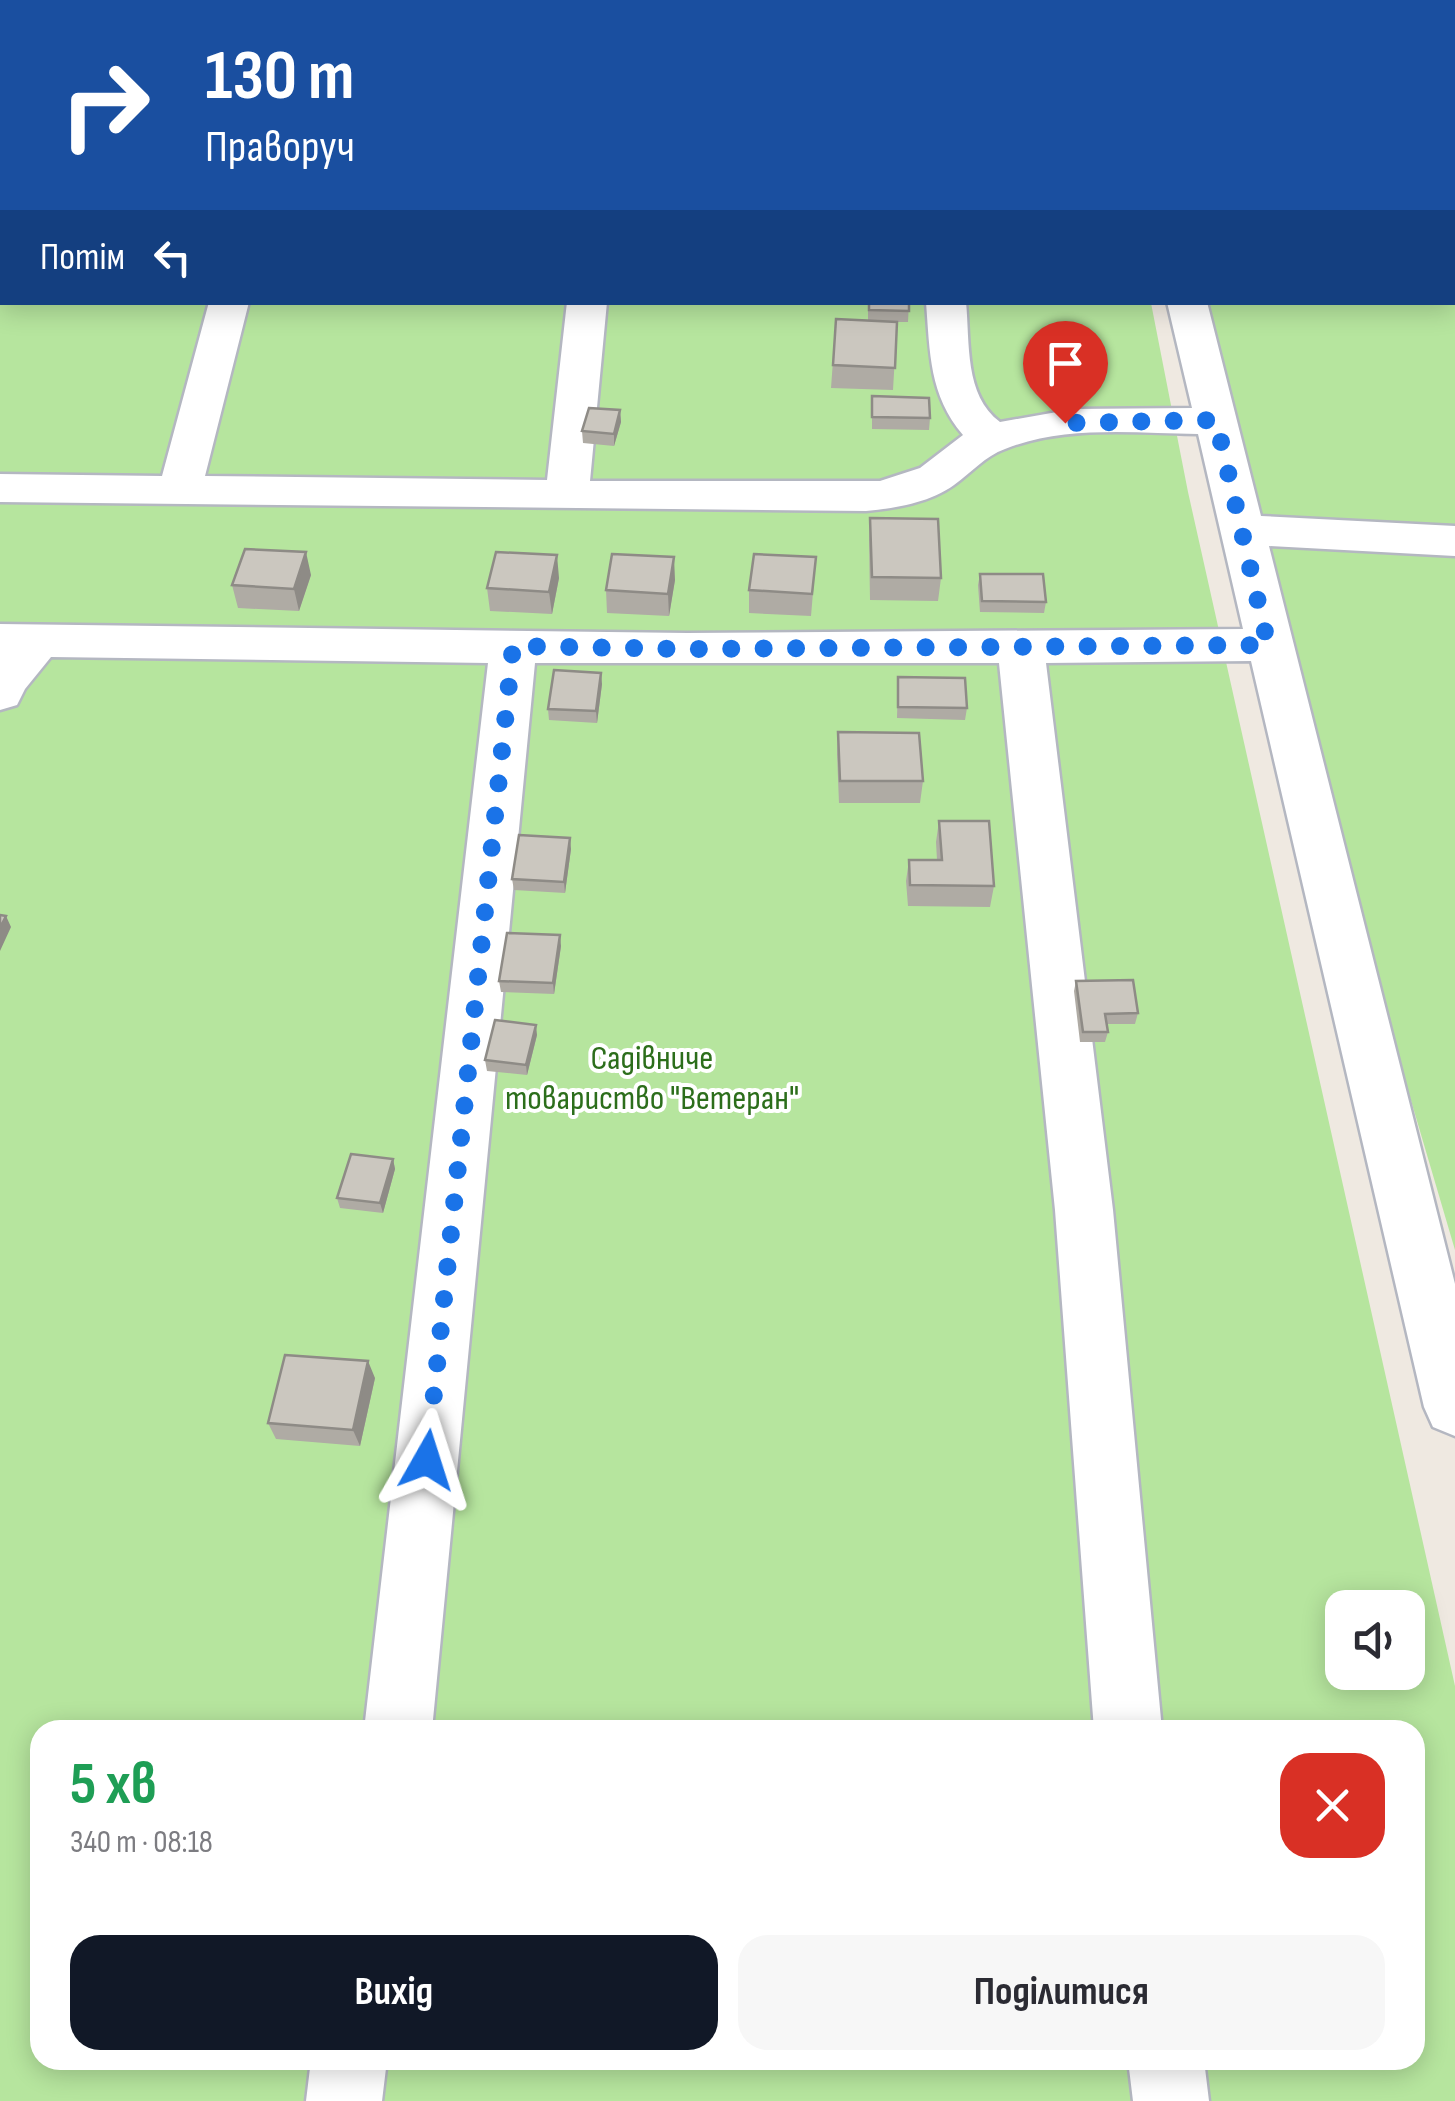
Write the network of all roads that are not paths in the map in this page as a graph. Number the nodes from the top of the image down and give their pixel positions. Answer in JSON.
{"nodes":[{"id":1,"x":228,"y":305,"type":"edge"},
{"id":2,"x":586,"y":305,"type":"edge"},
{"id":3,"x":946,"y":305,"type":"edge"},
{"id":4,"x":1188,"y":305,"type":"edge"},
{"id":5,"x":1216,"y":420,"type":"junction"},
{"id":6,"x":994,"y":438,"type":"junction"},
{"id":7,"x":0,"y":488,"type":"edge"},
{"id":8,"x":180,"y":490,"type":"junction"},
{"id":9,"x":567,"y":493,"type":"junction"},
{"id":10,"x":1241,"y":530,"type":"junction"},
{"id":11,"x":1455,"y":542,"type":"edge"},
{"id":12,"x":20,"y":640,"type":"edge"},
{"id":13,"x":1268,"y":645,"type":"junction"},
{"id":14,"x":513,"y":646,"type":"junction"},
{"id":15,"x":1021,"y":648,"type":"junction"},
{"id":16,"x":0,"y":693,"type":"edge"},
{"id":17,"x":1455,"y":1407,"type":"edge"},
{"id":18,"x":399,"y":1720,"type":"edge"},
{"id":19,"x":1127,"y":1720,"type":"edge"},
{"id":20,"x":347,"y":2070,"type":"edge"},
{"id":21,"x":1167,"y":2070,"type":"edge"},
{"id":22,"x":344,"y":2101,"type":"edge"},
{"id":23,"x":1170,"y":2101,"type":"edge"}],
"edges":[{"from":1,"to":8,"type":"street"},
{"from":2,"to":9,"type":"street"},
{"from":3,"to":6,"type":"street"},
{"from":4,"to":5,"type":"street"},
{"from":5,"to":6,"type":"street"},
{"from":5,"to":10,"type":"street"},
{"from":6,"to":9,"type":"street"},
{"from":7,"to":8,"type":"street"},
{"from":8,"to":9,"type":"street"},
{"from":10,"to":11,"type":"street"},
{"from":10,"to":13,"type":"street"},
{"from":12,"to":14,"type":"street"},
{"from":12,"to":16,"type":"street"},
{"from":13,"to":15,"type":"street"},
{"from":13,"to":17,"type":"street"},
{"from":14,"to":15,"type":"street"},
{"from":14,"to":18,"type":"street"},
{"from":15,"to":19,"type":"street"},
{"from":20,"to":22,"type":"street"},
{"from":21,"to":23,"type":"street"}]}
